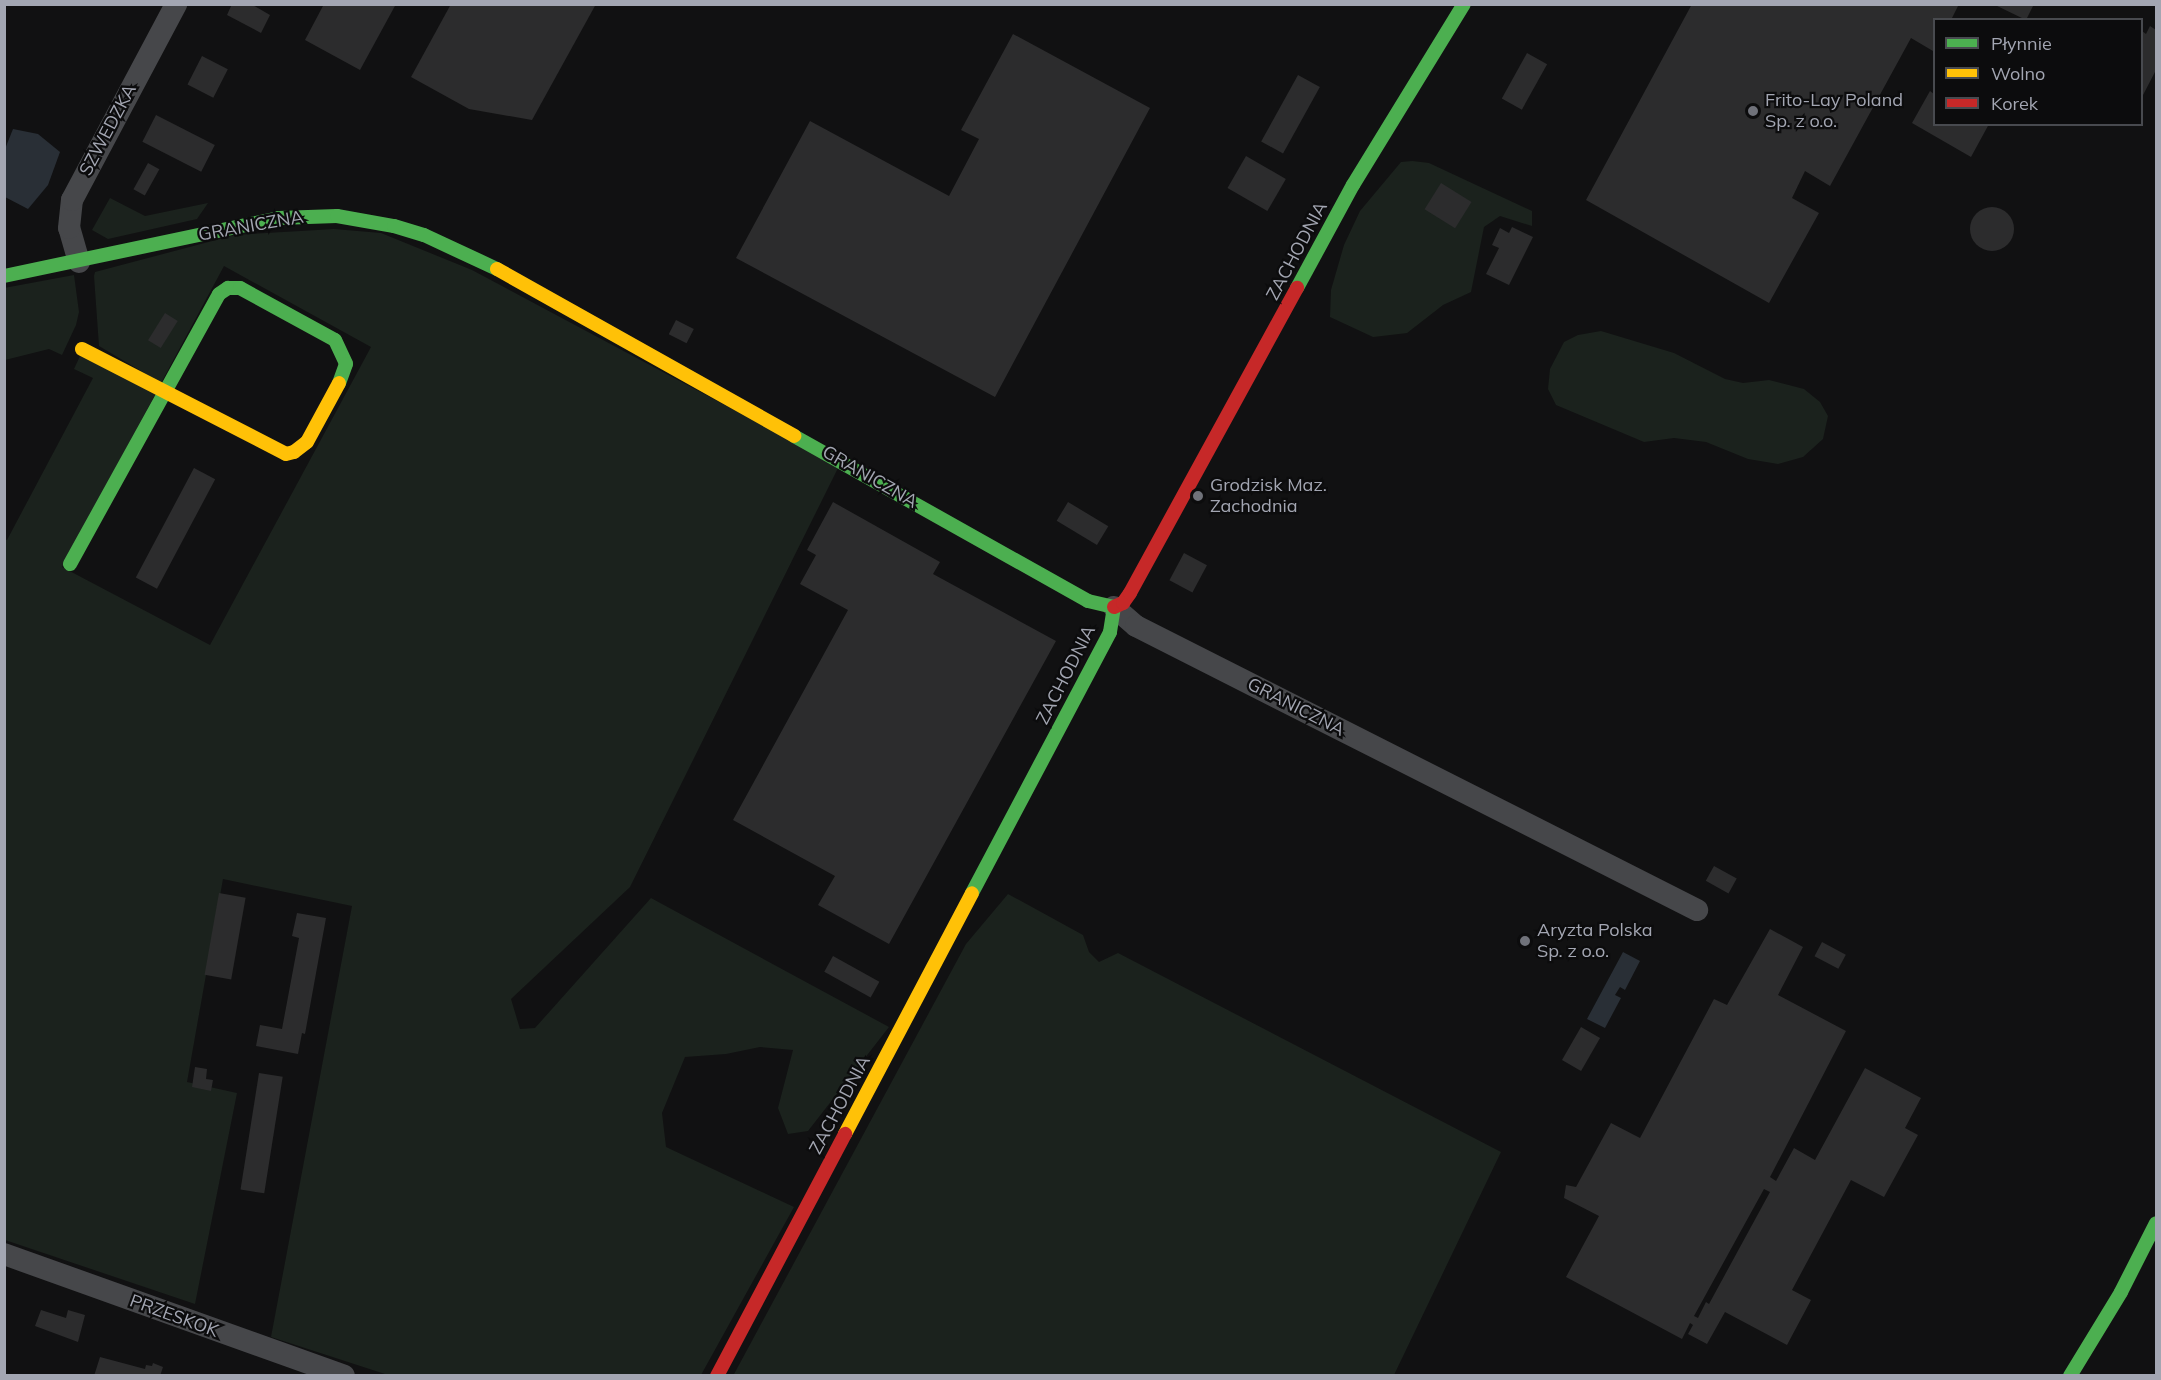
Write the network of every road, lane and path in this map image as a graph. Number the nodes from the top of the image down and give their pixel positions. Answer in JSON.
{"nodes":[{"id":1,"x":176,"y":4,"type":"edge"},
{"id":2,"x":1464,"y":4,"type":"edge"},
{"id":3,"x":79,"y":262,"type":"junction"},
{"id":4,"x":4,"y":276,"type":"edge"},
{"id":5,"x":82,"y":350,"type":"dead end"},
{"id":6,"x":164,"y":392,"type":"junction"},
{"id":7,"x":70,"y":564,"type":"dead end"},
{"id":8,"x":1114,"y":607,"type":"junction"},
{"id":9,"x":1697,"y":910,"type":"dead end"},
{"id":10,"x":2157,"y":1223,"type":"edge"},
{"id":11,"x":4,"y":1254,"type":"edge"},
{"id":12,"x":344,"y":1376,"type":"edge"},
{"id":13,"x":717,"y":1376,"type":"edge"},
{"id":14,"x":2070,"y":1376,"type":"edge"}],
"edges":[{"from":1,"to":3,"type":"street","name":"SZWEDZKA"},
{"from":2,"to":8,"type":"street","name":"ZACHODNIA"},
{"from":3,"to":4,"type":"street","name":"GRANICZNA"},
{"from":3,"to":8,"type":"street","name":"GRANICZNA"},
{"from":5,"to":6,"type":"street"},
{"from":6,"to":6,"type":"street"},
{"from":6,"to":7,"type":"street"},
{"from":8,"to":9,"type":"street","name":"GRANICZNA"},
{"from":8,"to":13,"type":"street","name":"ZACHODNIA"},
{"from":10,"to":14,"type":"street"},
{"from":11,"to":12,"type":"street","name":"PRZESKOK"}]}
